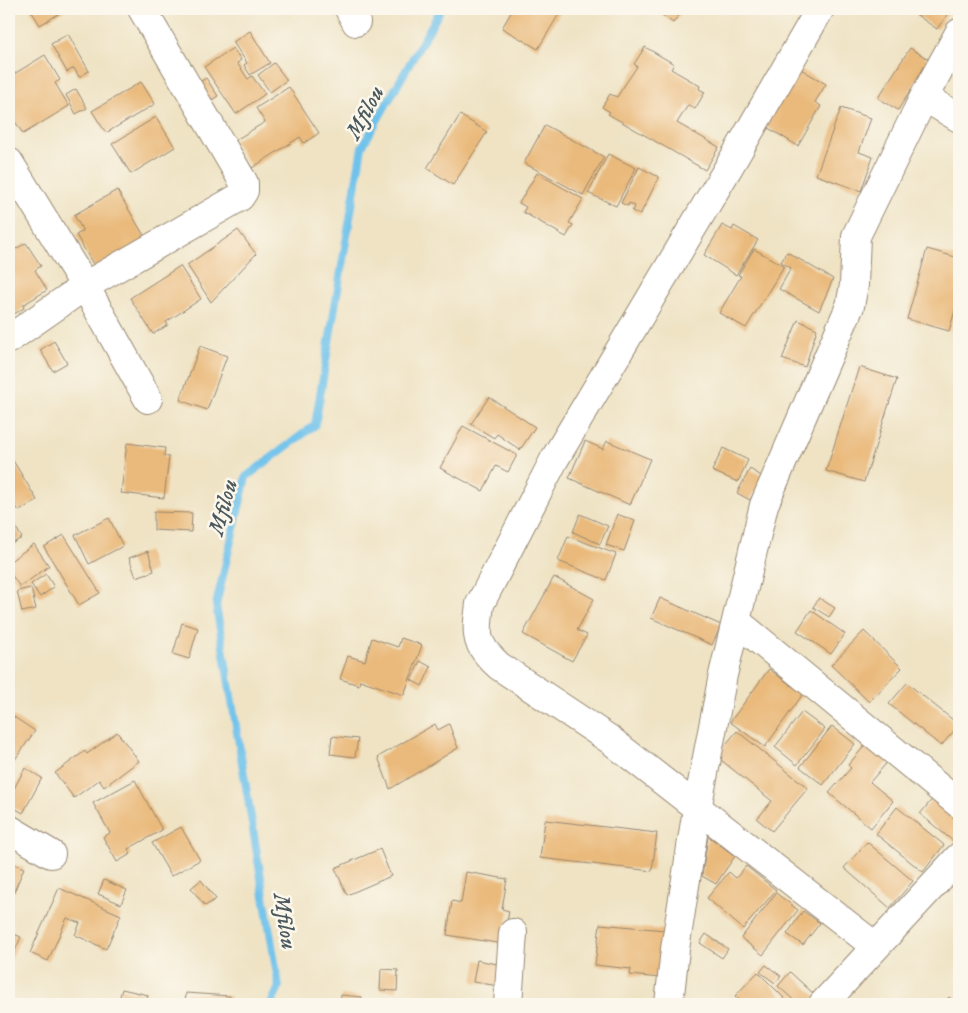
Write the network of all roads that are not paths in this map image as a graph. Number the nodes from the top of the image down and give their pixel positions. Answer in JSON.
{"nodes":[{"id":1,"x":142,"y":9,"type":"edge"},
{"id":2,"x":820,"y":9,"type":"edge"},
{"id":3,"x":959,"y":33,"type":"edge"},
{"id":4,"x":924,"y":97,"type":"junction"},
{"id":5,"x":959,"y":118,"type":"edge"},
{"id":6,"x":9,"y":162,"type":"edge"},
{"id":7,"x":84,"y":286,"type":"junction"},
{"id":8,"x":9,"y":339,"type":"edge"},
{"id":9,"x":148,"y":399,"type":"dead end"},
{"id":10,"x":736,"y":622,"type":"junction"},
{"id":11,"x":959,"y":804,"type":"edge"},
{"id":12,"x":697,"y":809,"type":"junction"},
{"id":13,"x":9,"y":829,"type":"edge"},
{"id":14,"x":51,"y":854,"type":"dead end"},
{"id":15,"x":959,"y":858,"type":"edge"},
{"id":16,"x":513,"y":933,"type":"dead end"},
{"id":17,"x":876,"y":947,"type":"junction"},
{"id":18,"x":508,"y":1004,"type":"edge"},
{"id":19,"x":669,"y":1004,"type":"edge"},
{"id":20,"x":823,"y":1004,"type":"edge"}],
"edges":[{"from":1,"to":7,"type":"street"},
{"from":2,"to":12,"type":"street"},
{"from":3,"to":4,"type":"street"},
{"from":4,"to":5,"type":"street"},
{"from":4,"to":10,"type":"street"},
{"from":6,"to":7,"type":"street"},
{"from":7,"to":8,"type":"street"},
{"from":7,"to":9,"type":"street"},
{"from":10,"to":11,"type":"street"},
{"from":10,"to":12,"type":"street"},
{"from":12,"to":17,"type":"street"},
{"from":12,"to":19,"type":"street"},
{"from":13,"to":14,"type":"street"},
{"from":15,"to":17,"type":"street"},
{"from":16,"to":18,"type":"street"},
{"from":17,"to":20,"type":"street"}]}
